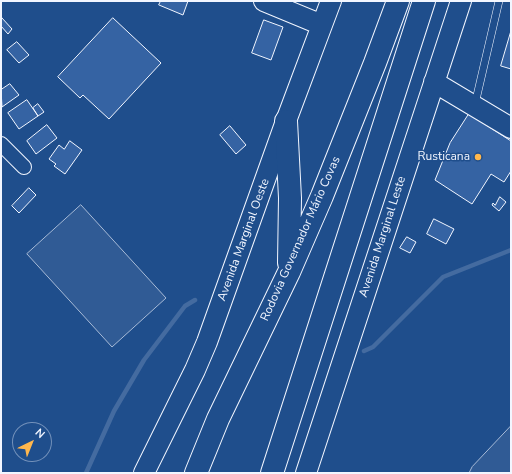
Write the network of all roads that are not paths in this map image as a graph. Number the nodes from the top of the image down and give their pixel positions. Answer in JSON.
{"nodes":[{"id":1,"x":264,"y":1,"type":"edge"},
{"id":2,"x":331,"y":1,"type":"edge"},
{"id":3,"x":398,"y":1,"type":"edge"},
{"id":4,"x":424,"y":1,"type":"edge"},
{"id":5,"x":461,"y":1,"type":"edge"},
{"id":6,"x":499,"y":1,"type":"edge"},
{"id":7,"x":322,"y":25,"type":"junction"},
{"id":8,"x":434,"y":82,"type":"junction"},
{"id":9,"x":475,"y":106,"type":"junction"},
{"id":10,"x":286,"y":121,"type":"junction"},
{"id":11,"x":511,"y":128,"type":"edge"},
{"id":12,"x":1,"y":144,"type":"edge"},
{"id":13,"x":24,"y":167,"type":"dead end"},
{"id":14,"x":289,"y":272,"type":"junction"},
{"id":15,"x":311,"y":465,"type":"edge"},
{"id":16,"x":144,"y":473,"type":"edge"},
{"id":17,"x":196,"y":473,"type":"edge"},
{"id":18,"x":272,"y":473,"type":"edge"}],
"edges":[{"from":1,"to":7,"type":"main road"},
{"from":2,"to":7,"type":"main road","name":"Avenida Marginal Oeste"},
{"from":3,"to":14,"type":"highway","name":"Rodovia Governador Mário Covas"},
{"from":4,"to":18,"type":"highway"},
{"from":5,"to":8,"type":"main road","name":"Avenida Marginal Leste"},
{"from":6,"to":9,"type":"lane"},
{"from":7,"to":10,"type":"main road","name":"Avenida Marginal Oeste"},
{"from":8,"to":9,"type":"main road"},
{"from":8,"to":15,"type":"main road","name":"Avenida Marginal Leste"},
{"from":9,"to":11,"type":"main road"},
{"from":10,"to":14,"type":"highway"},
{"from":10,"to":16,"type":"main road","name":"Avenida Marginal Oeste"},
{"from":12,"to":13,"type":"street"},
{"from":14,"to":17,"type":"highway","name":"Rodovia Governador Mário Covas"}]}
